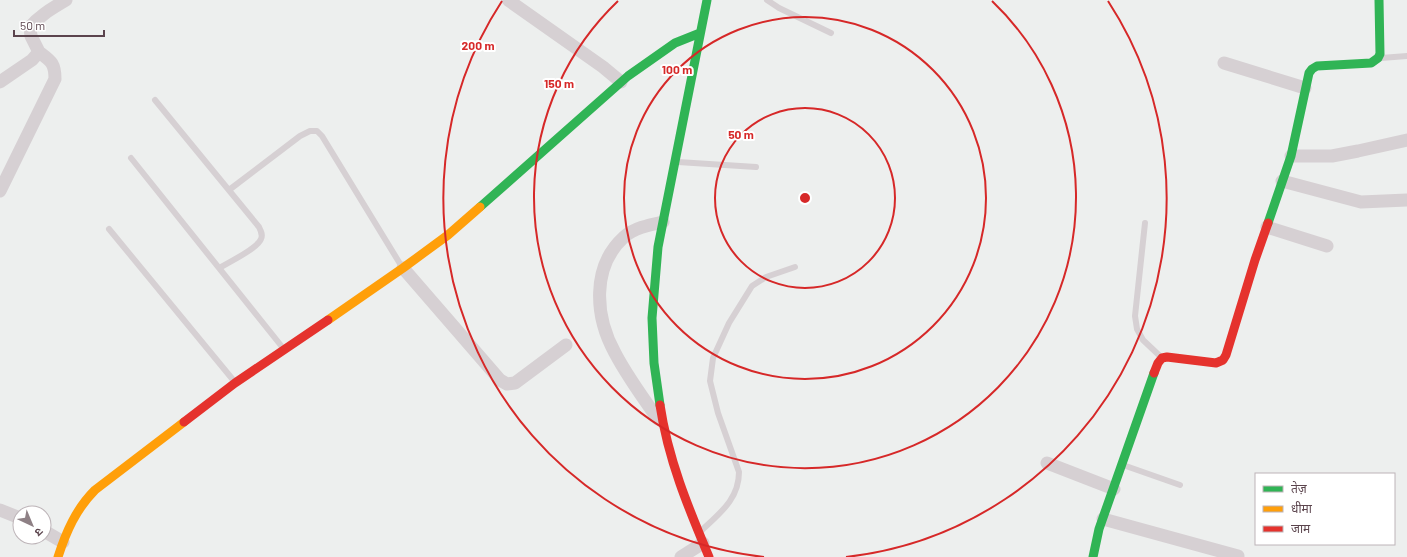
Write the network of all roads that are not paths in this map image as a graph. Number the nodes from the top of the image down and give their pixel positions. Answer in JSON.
{"nodes":[{"id":1,"x":66,"y":0,"type":"edge"},
{"id":2,"x":508,"y":0,"type":"edge"},
{"id":3,"x":707,"y":0,"type":"edge"},
{"id":4,"x":767,"y":0,"type":"edge"},
{"id":5,"x":1379,"y":0,"type":"edge"},
{"id":6,"x":700,"y":33,"type":"junction"},
{"id":7,"x":831,"y":33,"type":"dead end"},
{"id":8,"x":39,"y":52,"type":"junction"},
{"id":9,"x":1407,"y":56,"type":"edge"},
{"id":10,"x":1378,"y":58,"type":"junction"},
{"id":11,"x":1224,"y":64,"type":"dead end"},
{"id":12,"x":0,"y":82,"type":"edge"},
{"id":13,"x":621,"y":82,"type":"junction"},
{"id":14,"x":1305,"y":88,"type":"junction"},
{"id":15,"x":155,"y":100,"type":"dead end"},
{"id":16,"x":1407,"y":140,"type":"edge"},
{"id":17,"x":1290,"y":156,"type":"junction"},
{"id":18,"x":131,"y":158,"type":"dead end"},
{"id":19,"x":675,"y":162,"type":"junction"},
{"id":20,"x":756,"y":167,"type":"dead end"},
{"id":21,"x":1282,"y":181,"type":"junction"},
{"id":22,"x":0,"y":190,"type":"edge"},
{"id":23,"x":229,"y":190,"type":"junction"},
{"id":24,"x":1407,"y":200,"type":"edge"},
{"id":25,"x":663,"y":222,"type":"junction"},
{"id":26,"x":1145,"y":223,"type":"dead end"},
{"id":27,"x":1266,"y":227,"type":"junction"},
{"id":28,"x":109,"y":229,"type":"dead end"},
{"id":29,"x":1327,"y":246,"type":"dead end"},
{"id":30,"x":795,"y":267,"type":"dead end"},
{"id":31,"x":219,"y":268,"type":"junction"},
{"id":32,"x":403,"y":268,"type":"junction"},
{"id":33,"x":566,"y":345,"type":"dead end"},
{"id":34,"x":284,"y":349,"type":"junction"},
{"id":35,"x":1162,"y":358,"type":"junction"},
{"id":36,"x":235,"y":383,"type":"junction"},
{"id":37,"x":664,"y":427,"type":"junction"},
{"id":38,"x":1047,"y":463,"type":"dead end"},
{"id":39,"x":1122,"y":465,"type":"junction"},
{"id":40,"x":1180,"y":485,"type":"dead end"},
{"id":41,"x":1114,"y":489,"type":"junction"},
{"id":42,"x":0,"y":510,"type":"edge"},
{"id":43,"x":12,"y":515,"type":"edge"},
{"id":44,"x":1103,"y":519,"type":"junction"},
{"id":45,"x":52,"y":536,"type":"edge"},
{"id":46,"x":701,"y":538,"type":"junction"},
{"id":47,"x":63,"y":542,"type":"junction"},
{"id":48,"x":1238,"y":556,"type":"dead end"},
{"id":49,"x":58,"y":557,"type":"edge"},
{"id":50,"x":681,"y":557,"type":"edge"},
{"id":51,"x":709,"y":557,"type":"edge"},
{"id":52,"x":1093,"y":557,"type":"edge"}],
"edges":[{"from":1,"to":8,"type":"street"},
{"from":2,"to":13,"type":"street"},
{"from":3,"to":6,"type":"main road"},
{"from":4,"to":7,"type":"lane"},
{"from":5,"to":10,"type":"main road"},
{"from":6,"to":13,"type":"main road"},
{"from":6,"to":19,"type":"main road"},
{"from":8,"to":12,"type":"street"},
{"from":8,"to":22,"type":"street"},
{"from":9,"to":10,"type":"lane"},
{"from":10,"to":14,"type":"main road"},
{"from":11,"to":14,"type":"street"},
{"from":13,"to":32,"type":"main road"},
{"from":14,"to":17,"type":"main road"},
{"from":15,"to":23,"type":"lane"},
{"from":16,"to":17,"type":"street"},
{"from":17,"to":21,"type":"main road"},
{"from":18,"to":31,"type":"lane"},
{"from":19,"to":20,"type":"lane"},
{"from":19,"to":25,"type":"main road"},
{"from":21,"to":24,"type":"street"},
{"from":21,"to":27,"type":"main road"},
{"from":23,"to":31,"type":"lane"},
{"from":23,"to":32,"type":"lane"},
{"from":25,"to":37,"type":"main road"},
{"from":25,"to":37,"type":"street"},
{"from":26,"to":35,"type":"lane"},
{"from":27,"to":29,"type":"street"},
{"from":27,"to":35,"type":"main road"},
{"from":28,"to":36,"type":"lane"},
{"from":30,"to":46,"type":"lane"},
{"from":31,"to":34,"type":"lane"},
{"from":32,"to":33,"type":"street"},
{"from":32,"to":34,"type":"main road"},
{"from":34,"to":36,"type":"main road"},
{"from":35,"to":39,"type":"main road"},
{"from":36,"to":47,"type":"main road"},
{"from":37,"to":46,"type":"main road"},
{"from":38,"to":41,"type":"street"},
{"from":39,"to":40,"type":"lane"},
{"from":39,"to":41,"type":"main road"},
{"from":41,"to":44,"type":"main road"},
{"from":42,"to":43,"type":"street"},
{"from":44,"to":48,"type":"street"},
{"from":44,"to":52,"type":"main road"},
{"from":45,"to":47,"type":"street"},
{"from":46,"to":50,"type":"street"},
{"from":46,"to":51,"type":"main road"},
{"from":47,"to":49,"type":"main road"}]}
